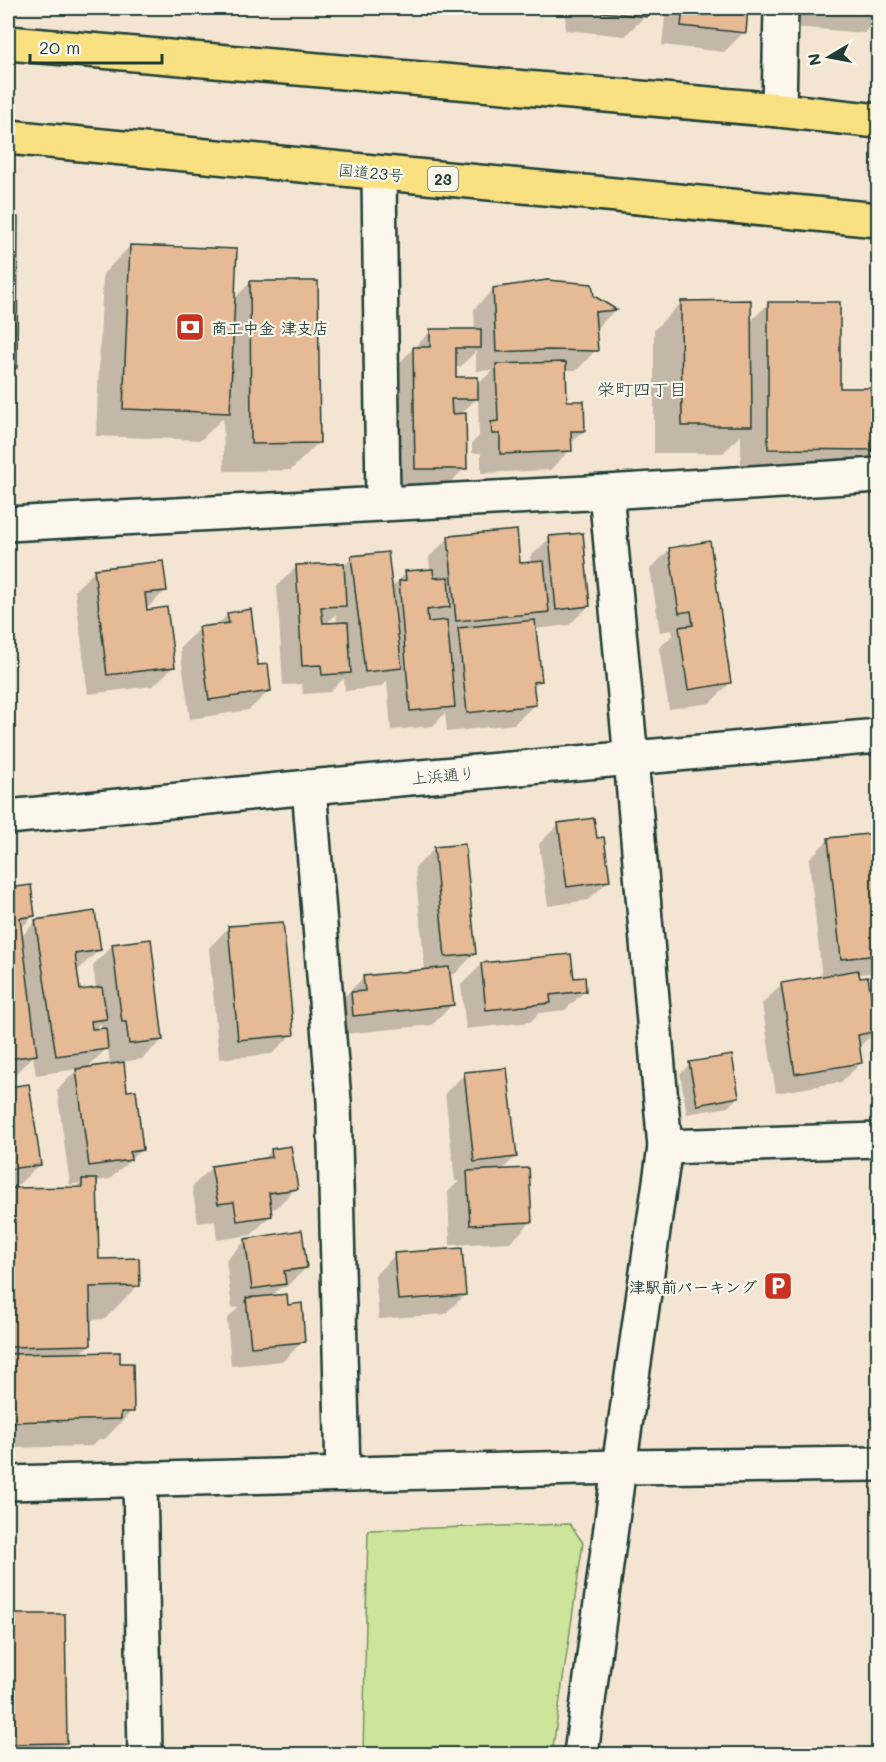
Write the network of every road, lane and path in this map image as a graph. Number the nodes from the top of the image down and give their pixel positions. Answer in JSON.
{"nodes":[{"id":1,"x":781,"y":8,"type":"edge"},
{"id":2,"x":8,"y":43,"type":"edge"},
{"id":3,"x":779,"y":110,"type":"junction"},
{"id":4,"x":879,"y":121,"type":"edge"},
{"id":5,"x":8,"y":138,"type":"edge"},
{"id":6,"x":379,"y":173,"type":"junction"},
{"id":7,"x":879,"y":220,"type":"edge"},
{"id":8,"x":879,"y":475,"type":"edge"},
{"id":9,"x":606,"y":492,"type":"junction"},
{"id":10,"x":383,"y":504,"type":"junction"},
{"id":11,"x":8,"y":524,"type":"edge"},
{"id":12,"x":879,"y":736,"type":"edge"},
{"id":13,"x":631,"y":759,"type":"junction"},
{"id":14,"x":309,"y":787,"type":"junction"},
{"id":15,"x":8,"y":817,"type":"edge"},
{"id":16,"x":879,"y":1140,"type":"edge"},
{"id":17,"x":665,"y":1147,"type":"junction"},
{"id":18,"x":879,"y":1464,"type":"edge"},
{"id":19,"x":619,"y":1467,"type":"junction"},
{"id":20,"x":343,"y":1474,"type":"junction"},
{"id":21,"x":140,"y":1479,"type":"junction"},
{"id":22,"x":8,"y":1483,"type":"edge"},
{"id":23,"x":145,"y":1755,"type":"edge"},
{"id":24,"x":581,"y":1755,"type":"edge"}],
"edges":[{"from":1,"to":3,"type":"street"},
{"from":2,"to":3,"type":"highway"},
{"from":3,"to":4,"type":"highway"},
{"from":5,"to":6,"type":"highway","name":"国道23号","number":"23"},
{"from":6,"to":7,"type":"highway","name":"国道23号","number":"23"},
{"from":6,"to":10,"type":"street"},
{"from":8,"to":9,"type":"street"},
{"from":9,"to":10,"type":"street"},
{"from":9,"to":13,"type":"street"},
{"from":10,"to":11,"type":"street"},
{"from":12,"to":13,"type":"street","name":"上浜通り"},
{"from":13,"to":14,"type":"street","name":"上浜通り"},
{"from":13,"to":17,"type":"street"},
{"from":14,"to":15,"type":"street","name":"上浜通り"},
{"from":14,"to":20,"type":"street"},
{"from":16,"to":17,"type":"street"},
{"from":17,"to":19,"type":"street"},
{"from":18,"to":19,"type":"street"},
{"from":19,"to":20,"type":"street"},
{"from":19,"to":24,"type":"street"},
{"from":20,"to":21,"type":"street"},
{"from":21,"to":22,"type":"street"},
{"from":21,"to":23,"type":"street"}]}
